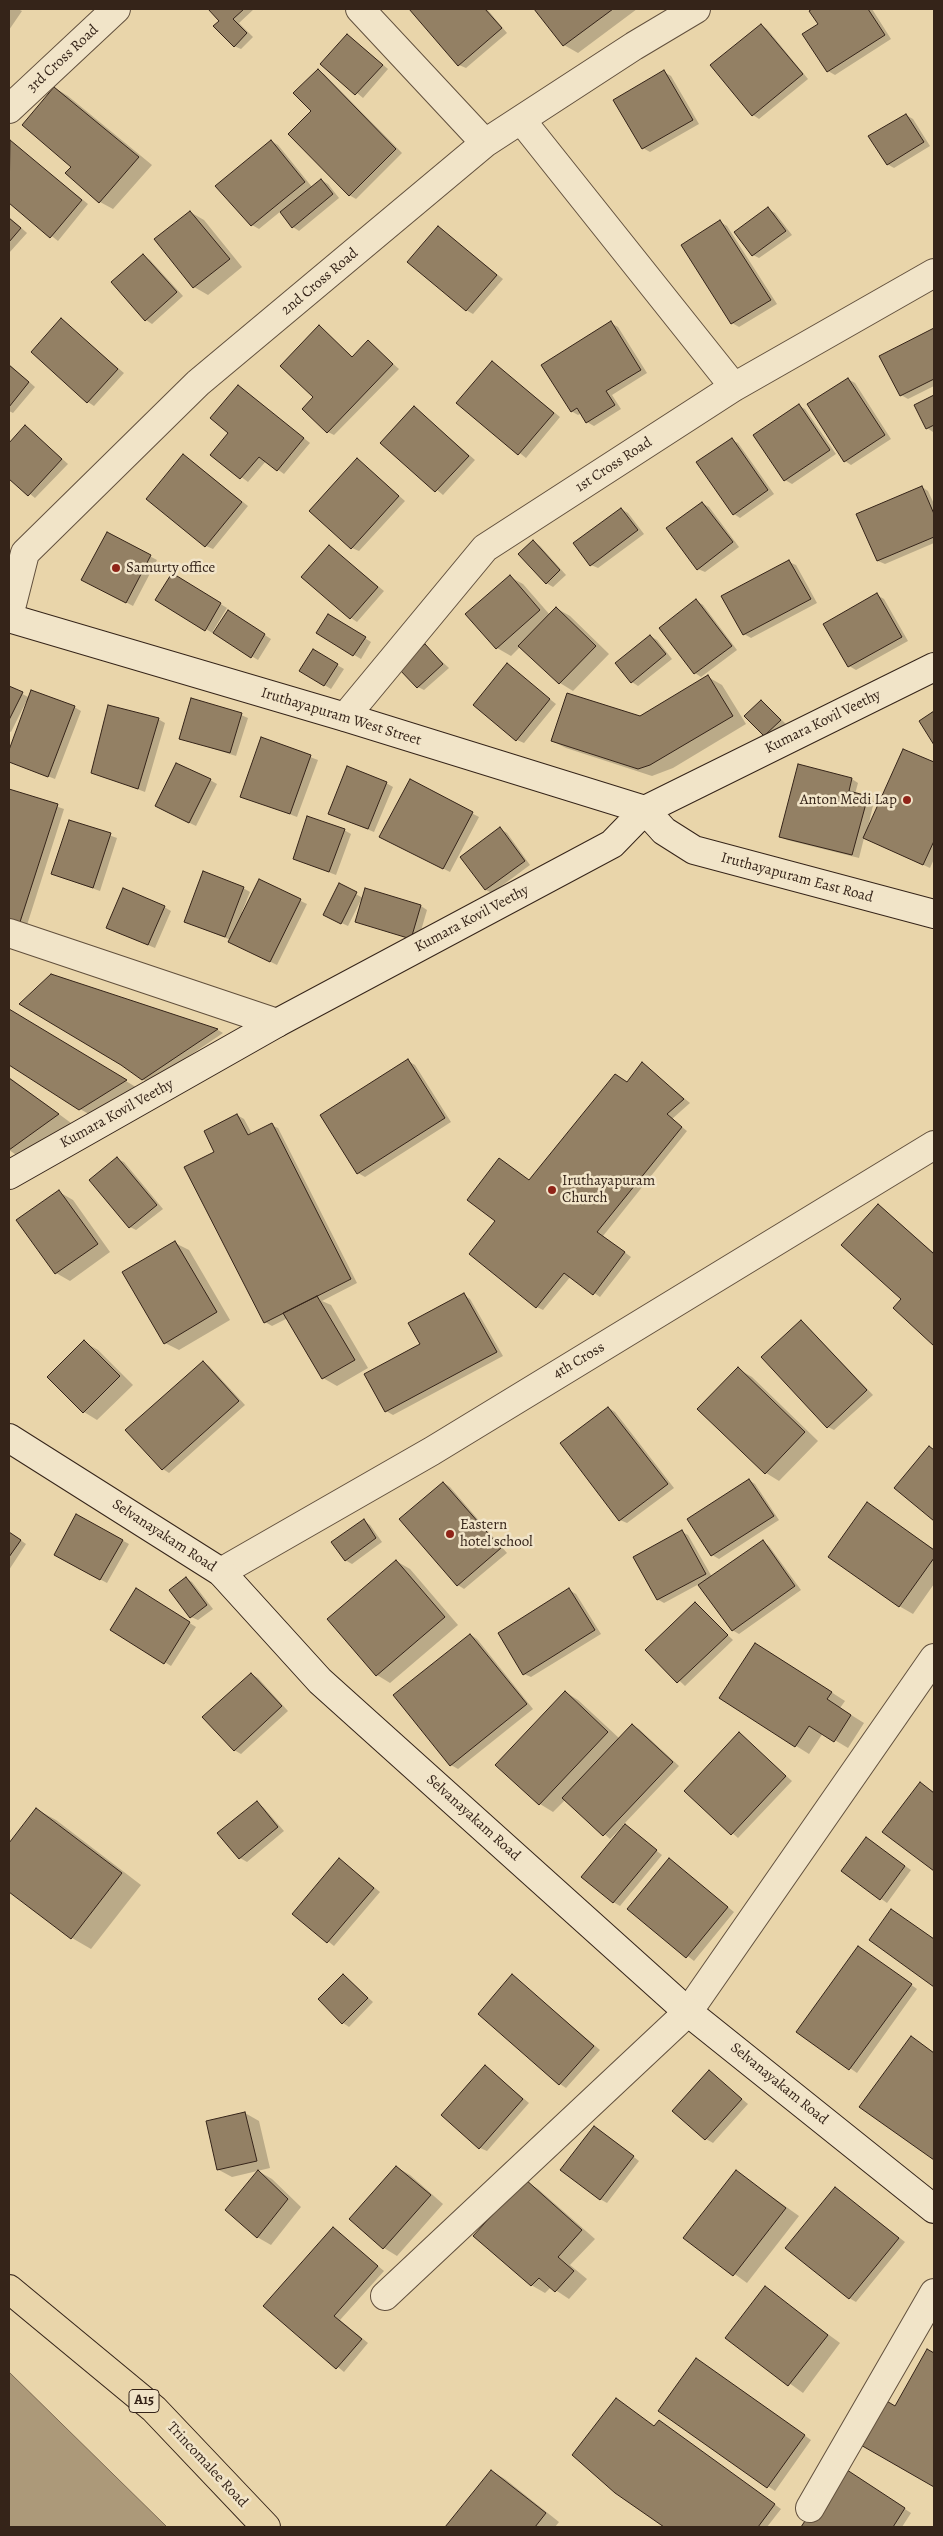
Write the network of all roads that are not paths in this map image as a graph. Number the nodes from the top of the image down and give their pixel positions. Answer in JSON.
{"nodes":[{"id":1,"x":116,"y":9,"type":"edge"},
{"id":2,"x":360,"y":9,"type":"edge"},
{"id":3,"x":696,"y":9,"type":"edge"},
{"id":4,"x":9,"y":109,"type":"edge"},
{"id":5,"x":522,"y":121,"type":"junction"},
{"id":6,"x":485,"y":143,"type":"junction"},
{"id":7,"x":934,"y":273,"type":"edge"},
{"id":8,"x":734,"y":387,"type":"junction"},
{"id":9,"x":9,"y":617,"type":"edge"},
{"id":10,"x":934,"y":667,"type":"edge"},
{"id":11,"x":345,"y":718,"type":"junction"},
{"id":12,"x":645,"y":810,"type":"junction"},
{"id":13,"x":934,"y":914,"type":"edge"},
{"id":14,"x":9,"y":933,"type":"edge"},
{"id":15,"x":277,"y":1023,"type":"junction"},
{"id":16,"x":934,"y":1144,"type":"edge"},
{"id":17,"x":9,"y":1175,"type":"edge"},
{"id":18,"x":9,"y":1438,"type":"edge"},
{"id":19,"x":221,"y":1572,"type":"junction"},
{"id":20,"x":934,"y":1658,"type":"edge"},
{"id":21,"x":688,"y":2012,"type":"junction"},
{"id":22,"x":934,"y":2209,"type":"edge"},
{"id":23,"x":9,"y":2290,"type":"edge"},
{"id":24,"x":934,"y":2293,"type":"edge"},
{"id":25,"x":385,"y":2296,"type":"dead end"},
{"id":26,"x":810,"y":2508,"type":"dead end"},
{"id":27,"x":266,"y":2527,"type":"edge"}],
"edges":[{"from":1,"to":4,"type":"street","name":"3rd Cross Road"},
{"from":2,"to":6,"type":"street"},
{"from":3,"to":5,"type":"street","name":"2nd Cross Road"},
{"from":5,"to":6,"type":"street","name":"2nd Cross Road"},
{"from":5,"to":8,"type":"street"},
{"from":6,"to":9,"type":"street","name":"2nd Cross Road"},
{"from":7,"to":8,"type":"street","name":"1st Cross Road"},
{"from":8,"to":11,"type":"street","name":"1st Cross Road"},
{"from":9,"to":11,"type":"street","name":"Iruthayapuram West Street"},
{"from":10,"to":12,"type":"street","name":"Kumara Kovil Veethy"},
{"from":11,"to":12,"type":"street","name":"Iruthayapuram West Street"},
{"from":12,"to":13,"type":"street","name":"Iruthayapuram East Road"},
{"from":12,"to":15,"type":"street","name":"Kumara Kovil Veethy"},
{"from":14,"to":15,"type":"street"},
{"from":15,"to":17,"type":"street","name":"Kumara Kovil Veethy"},
{"from":16,"to":19,"type":"street","name":"4th Cross"},
{"from":18,"to":19,"type":"street","name":"Selvanayakam Road"},
{"from":19,"to":21,"type":"street","name":"Selvanayakam Road"},
{"from":20,"to":21,"type":"street"},
{"from":21,"to":22,"type":"street","name":"Selvanayakam Road"},
{"from":21,"to":25,"type":"street"},
{"from":23,"to":27,"type":"highway","name":"Trincomalee Road","number":"A15"},
{"from":24,"to":26,"type":"street"}]}
